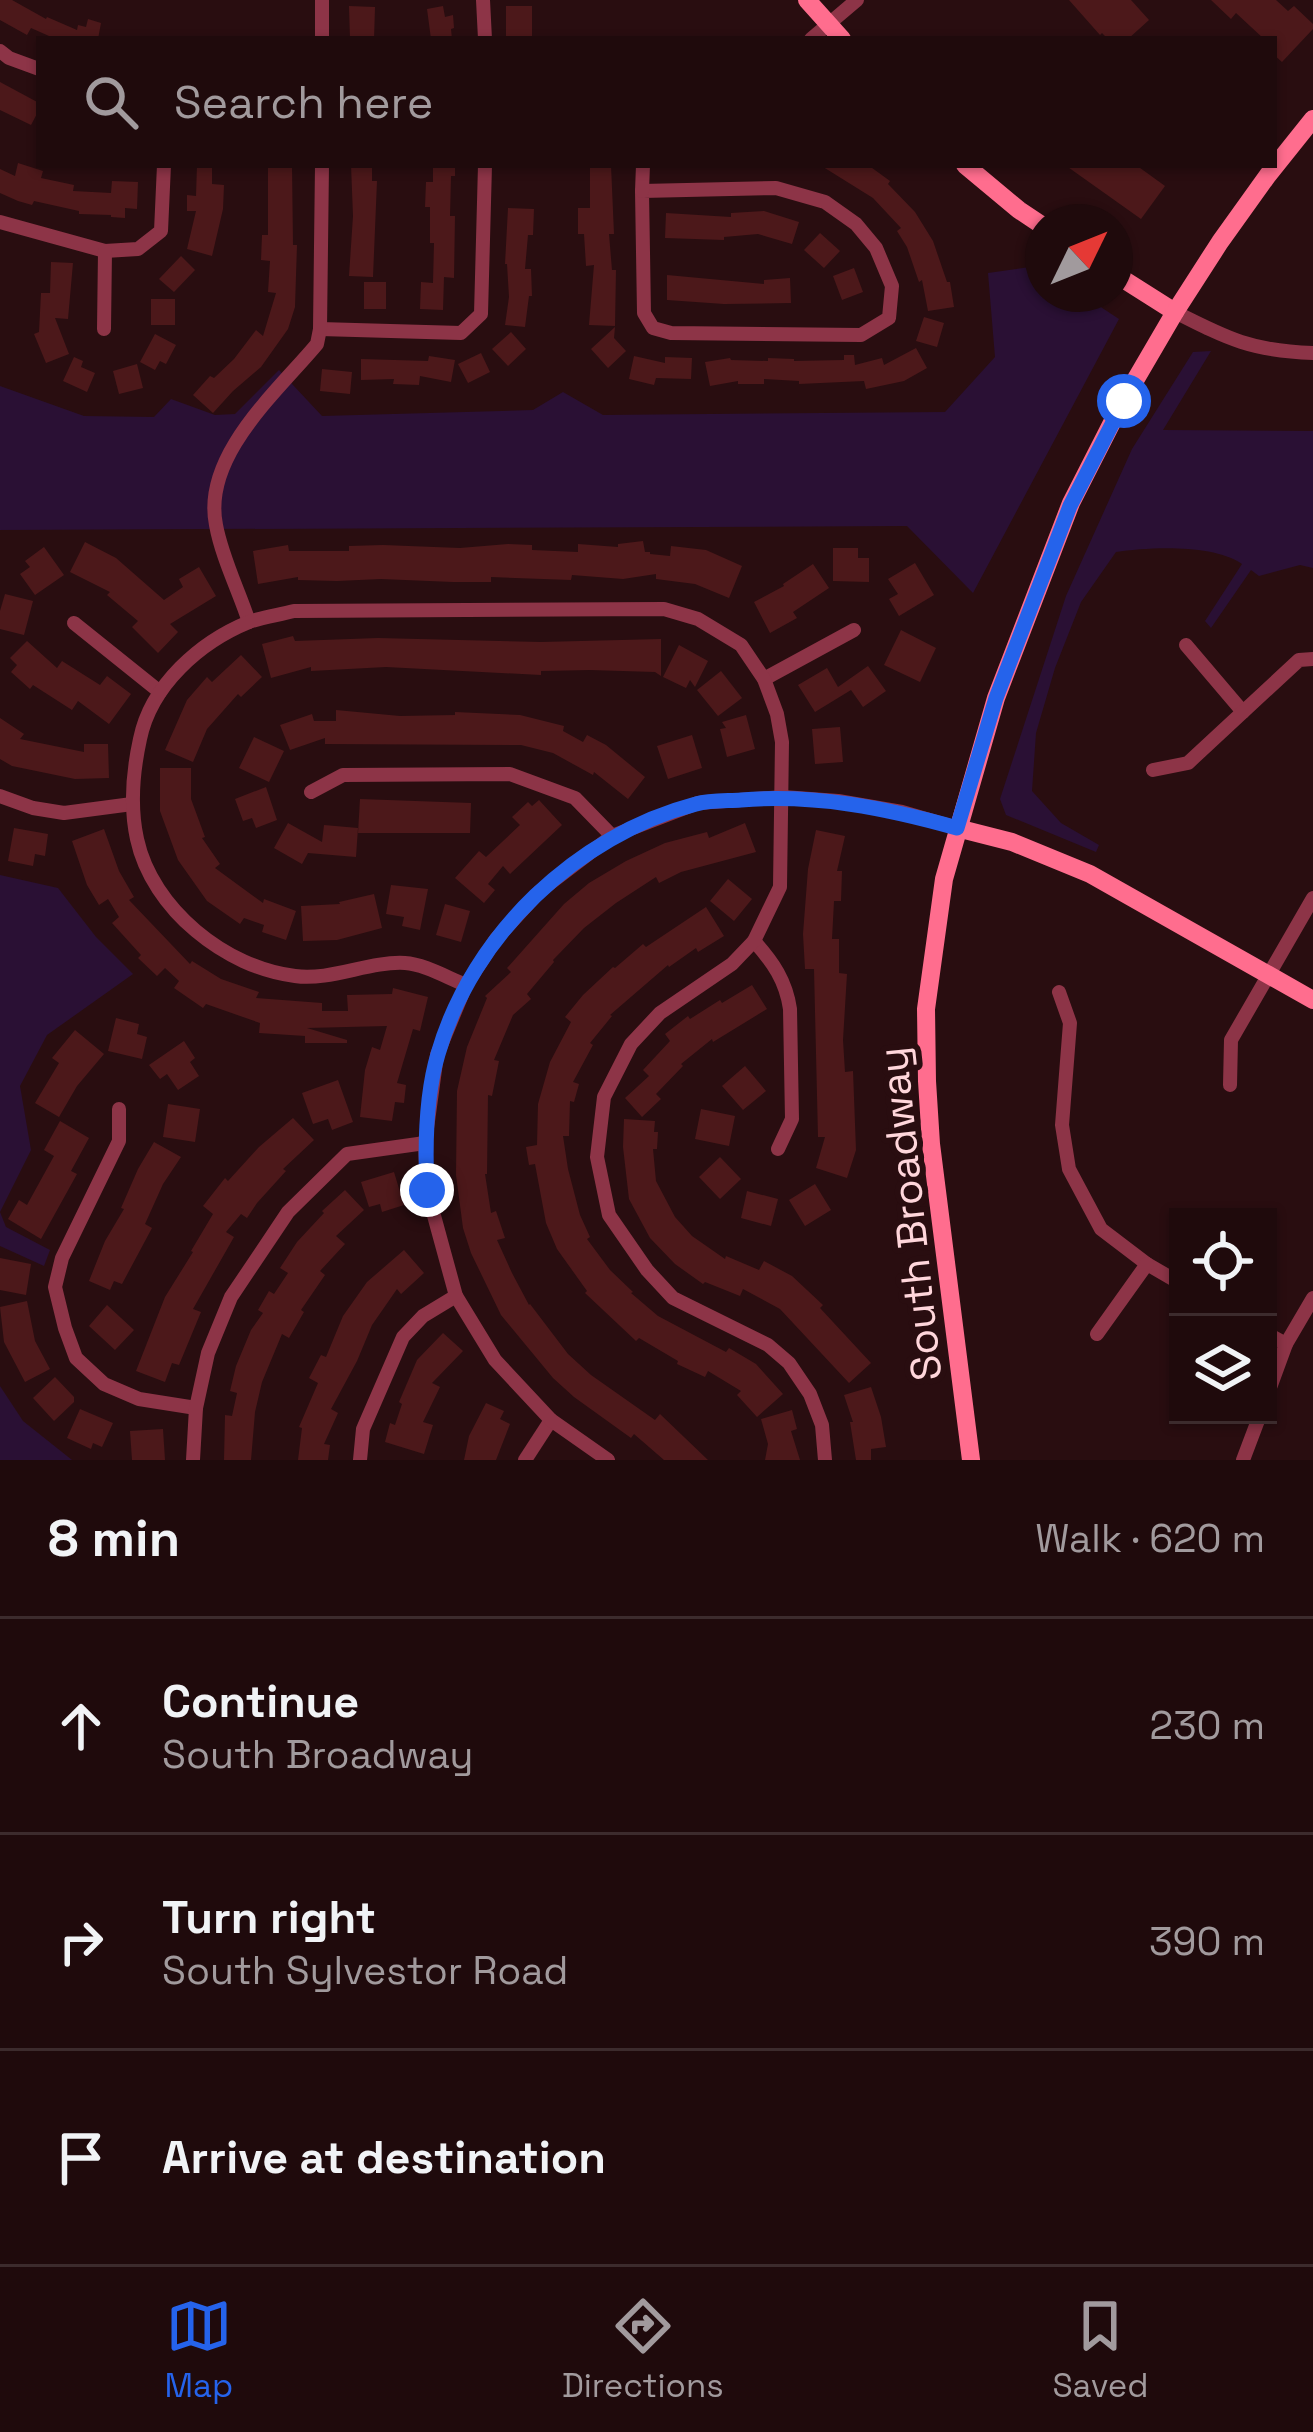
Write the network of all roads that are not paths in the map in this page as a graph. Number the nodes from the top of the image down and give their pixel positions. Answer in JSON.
{"nodes":[{"id":1,"x":322,"y":0,"type":"edge"},
{"id":2,"x":483,"y":0,"type":"edge"},
{"id":3,"x":807,"y":0,"type":"edge"},
{"id":4,"x":857,"y":0,"type":"edge"},
{"id":5,"x":836,"y":32,"type":"edge"},
{"id":6,"x":322,"y":36,"type":"edge"},
{"id":7,"x":485,"y":36,"type":"edge"},
{"id":8,"x":0,"y":51,"type":"edge"},
{"id":9,"x":36,"y":68,"type":"edge"},
{"id":10,"x":1313,"y":119,"type":"edge"},
{"id":11,"x":1277,"y":166,"type":"edge"},
{"id":12,"x":164,"y":168,"type":"edge"},
{"id":13,"x":322,"y":168,"type":"edge"},
{"id":14,"x":485,"y":168,"type":"edge"},
{"id":15,"x":643,"y":168,"type":"edge"},
{"id":16,"x":969,"y":168,"type":"edge"},
{"id":17,"x":1275,"y":168,"type":"edge"},
{"id":18,"x":642,"y":191,"type":"junction"},
{"id":19,"x":1025,"y":214,"type":"edge"},
{"id":20,"x":0,"y":222,"type":"edge"},
{"id":21,"x":105,"y":251,"type":"junction"},
{"id":22,"x":1133,"y":285,"type":"edge"},
{"id":23,"x":1175,"y":312,"type":"junction"},
{"id":24,"x":104,"y":329,"type":"dead end"},
{"id":25,"x":320,"y":329,"type":"junction"},
{"id":26,"x":1313,"y":353,"type":"edge"},
{"id":27,"x":74,"y":622,"type":"dead end"},
{"id":28,"x":250,"y":622,"type":"junction"},
{"id":29,"x":854,"y":630,"type":"dead end"},
{"id":30,"x":1186,"y":645,"type":"dead end"},
{"id":31,"x":1313,"y":659,"type":"edge"},
{"id":32,"x":764,"y":679,"type":"junction"},
{"id":33,"x":160,"y":692,"type":"junction"},
{"id":34,"x":1243,"y":712,"type":"junction"},
{"id":35,"x":1154,"y":770,"type":"dead end"},
{"id":36,"x":311,"y":791,"type":"dead end"},
{"id":37,"x":0,"y":796,"type":"edge"},
{"id":38,"x":783,"y":797,"type":"junction"},
{"id":39,"x":132,"y":804,"type":"junction"},
{"id":40,"x":957,"y":828,"type":"junction"},
{"id":41,"x":612,"y":836,"type":"junction"},
{"id":42,"x":1313,"y":898,"type":"edge"},
{"id":43,"x":754,"y":941,"type":"junction"},
{"id":44,"x":1267,"y":975,"type":"junction"},
{"id":45,"x":466,"y":985,"type":"junction"},
{"id":46,"x":1059,"y":992,"type":"dead end"},
{"id":47,"x":1313,"y":1000,"type":"edge"},
{"id":48,"x":1231,"y":1085,"type":"dead end"},
{"id":49,"x":119,"y":1109,"type":"dead end"},
{"id":50,"x":425,"y":1143,"type":"junction"},
{"id":51,"x":778,"y":1149,"type":"dead end"},
{"id":52,"x":1147,"y":1264,"type":"junction"},
{"id":53,"x":1169,"y":1277,"type":"edge"},
{"id":54,"x":456,"y":1296,"type":"junction"},
{"id":55,"x":1313,"y":1298,"type":"edge"},
{"id":56,"x":1096,"y":1334,"type":"dead end"},
{"id":57,"x":1277,"y":1339,"type":"edge"},
{"id":58,"x":1286,"y":1344,"type":"junction"},
{"id":59,"x":1277,"y":1368,"type":"edge"},
{"id":60,"x":196,"y":1408,"type":"junction"},
{"id":61,"x":551,"y":1420,"type":"junction"},
{"id":62,"x":1257,"y":1424,"type":"edge"},
{"id":63,"x":194,"y":1460,"type":"edge"},
{"id":64,"x":360,"y":1460,"type":"edge"},
{"id":65,"x":525,"y":1460,"type":"edge"},
{"id":66,"x":608,"y":1460,"type":"edge"},
{"id":67,"x":825,"y":1460,"type":"edge"},
{"id":68,"x":971,"y":1460,"type":"edge"},
{"id":69,"x":1244,"y":1460,"type":"edge"}],
"edges":[{"from":1,"to":6,"type":"street"},
{"from":2,"to":7,"type":"street"},
{"from":3,"to":5,"type":"main road"},
{"from":4,"to":5,"type":"street"},
{"from":8,"to":9,"type":"street"},
{"from":10,"to":11,"type":"main road","name":"South Broadway"},
{"from":12,"to":21,"type":"street"},
{"from":13,"to":25,"type":"street"},
{"from":14,"to":25,"type":"street"},
{"from":15,"to":18,"type":"street"},
{"from":16,"to":19,"type":"main road"},
{"from":17,"to":23,"type":"main road","name":"South Broadway"},
{"from":18,"to":18,"type":"street"},
{"from":20,"to":21,"type":"street"},
{"from":21,"to":24,"type":"street"},
{"from":22,"to":23,"type":"main road"},
{"from":23,"to":26,"type":"street"},
{"from":23,"to":40,"type":"main road","name":"South Broadway"},
{"from":25,"to":28,"type":"street"},
{"from":27,"to":33,"type":"street"},
{"from":28,"to":32,"type":"street"},
{"from":28,"to":33,"type":"street"},
{"from":29,"to":32,"type":"street"},
{"from":30,"to":34,"type":"street"},
{"from":31,"to":34,"type":"street"},
{"from":32,"to":38,"type":"street"},
{"from":33,"to":39,"type":"street"},
{"from":34,"to":35,"type":"street"},
{"from":36,"to":41,"type":"street"},
{"from":37,"to":39,"type":"street"},
{"from":38,"to":40,"type":"street"},
{"from":38,"to":41,"type":"street"},
{"from":38,"to":43,"type":"street"},
{"from":39,"to":45,"type":"street"},
{"from":40,"to":44,"type":"main road"},
{"from":40,"to":68,"type":"main road","name":"South Broadway"},
{"from":41,"to":45,"type":"street"},
{"from":42,"to":44,"type":"street"},
{"from":43,"to":51,"type":"street"},
{"from":43,"to":67,"type":"street"},
{"from":44,"to":47,"type":"main road"},
{"from":44,"to":48,"type":"street"},
{"from":45,"to":50,"type":"street"},
{"from":46,"to":52,"type":"street"},
{"from":49,"to":60,"type":"street"},
{"from":50,"to":54,"type":"street"},
{"from":50,"to":60,"type":"street"},
{"from":52,"to":53,"type":"street"},
{"from":52,"to":56,"type":"street"},
{"from":54,"to":61,"type":"street"},
{"from":54,"to":64,"type":"street"},
{"from":55,"to":58,"type":"street"},
{"from":57,"to":58,"type":"street"},
{"from":58,"to":59,"type":"street"},
{"from":60,"to":63,"type":"street"},
{"from":61,"to":65,"type":"street"},
{"from":61,"to":66,"type":"street"},
{"from":62,"to":69,"type":"street"}]}
